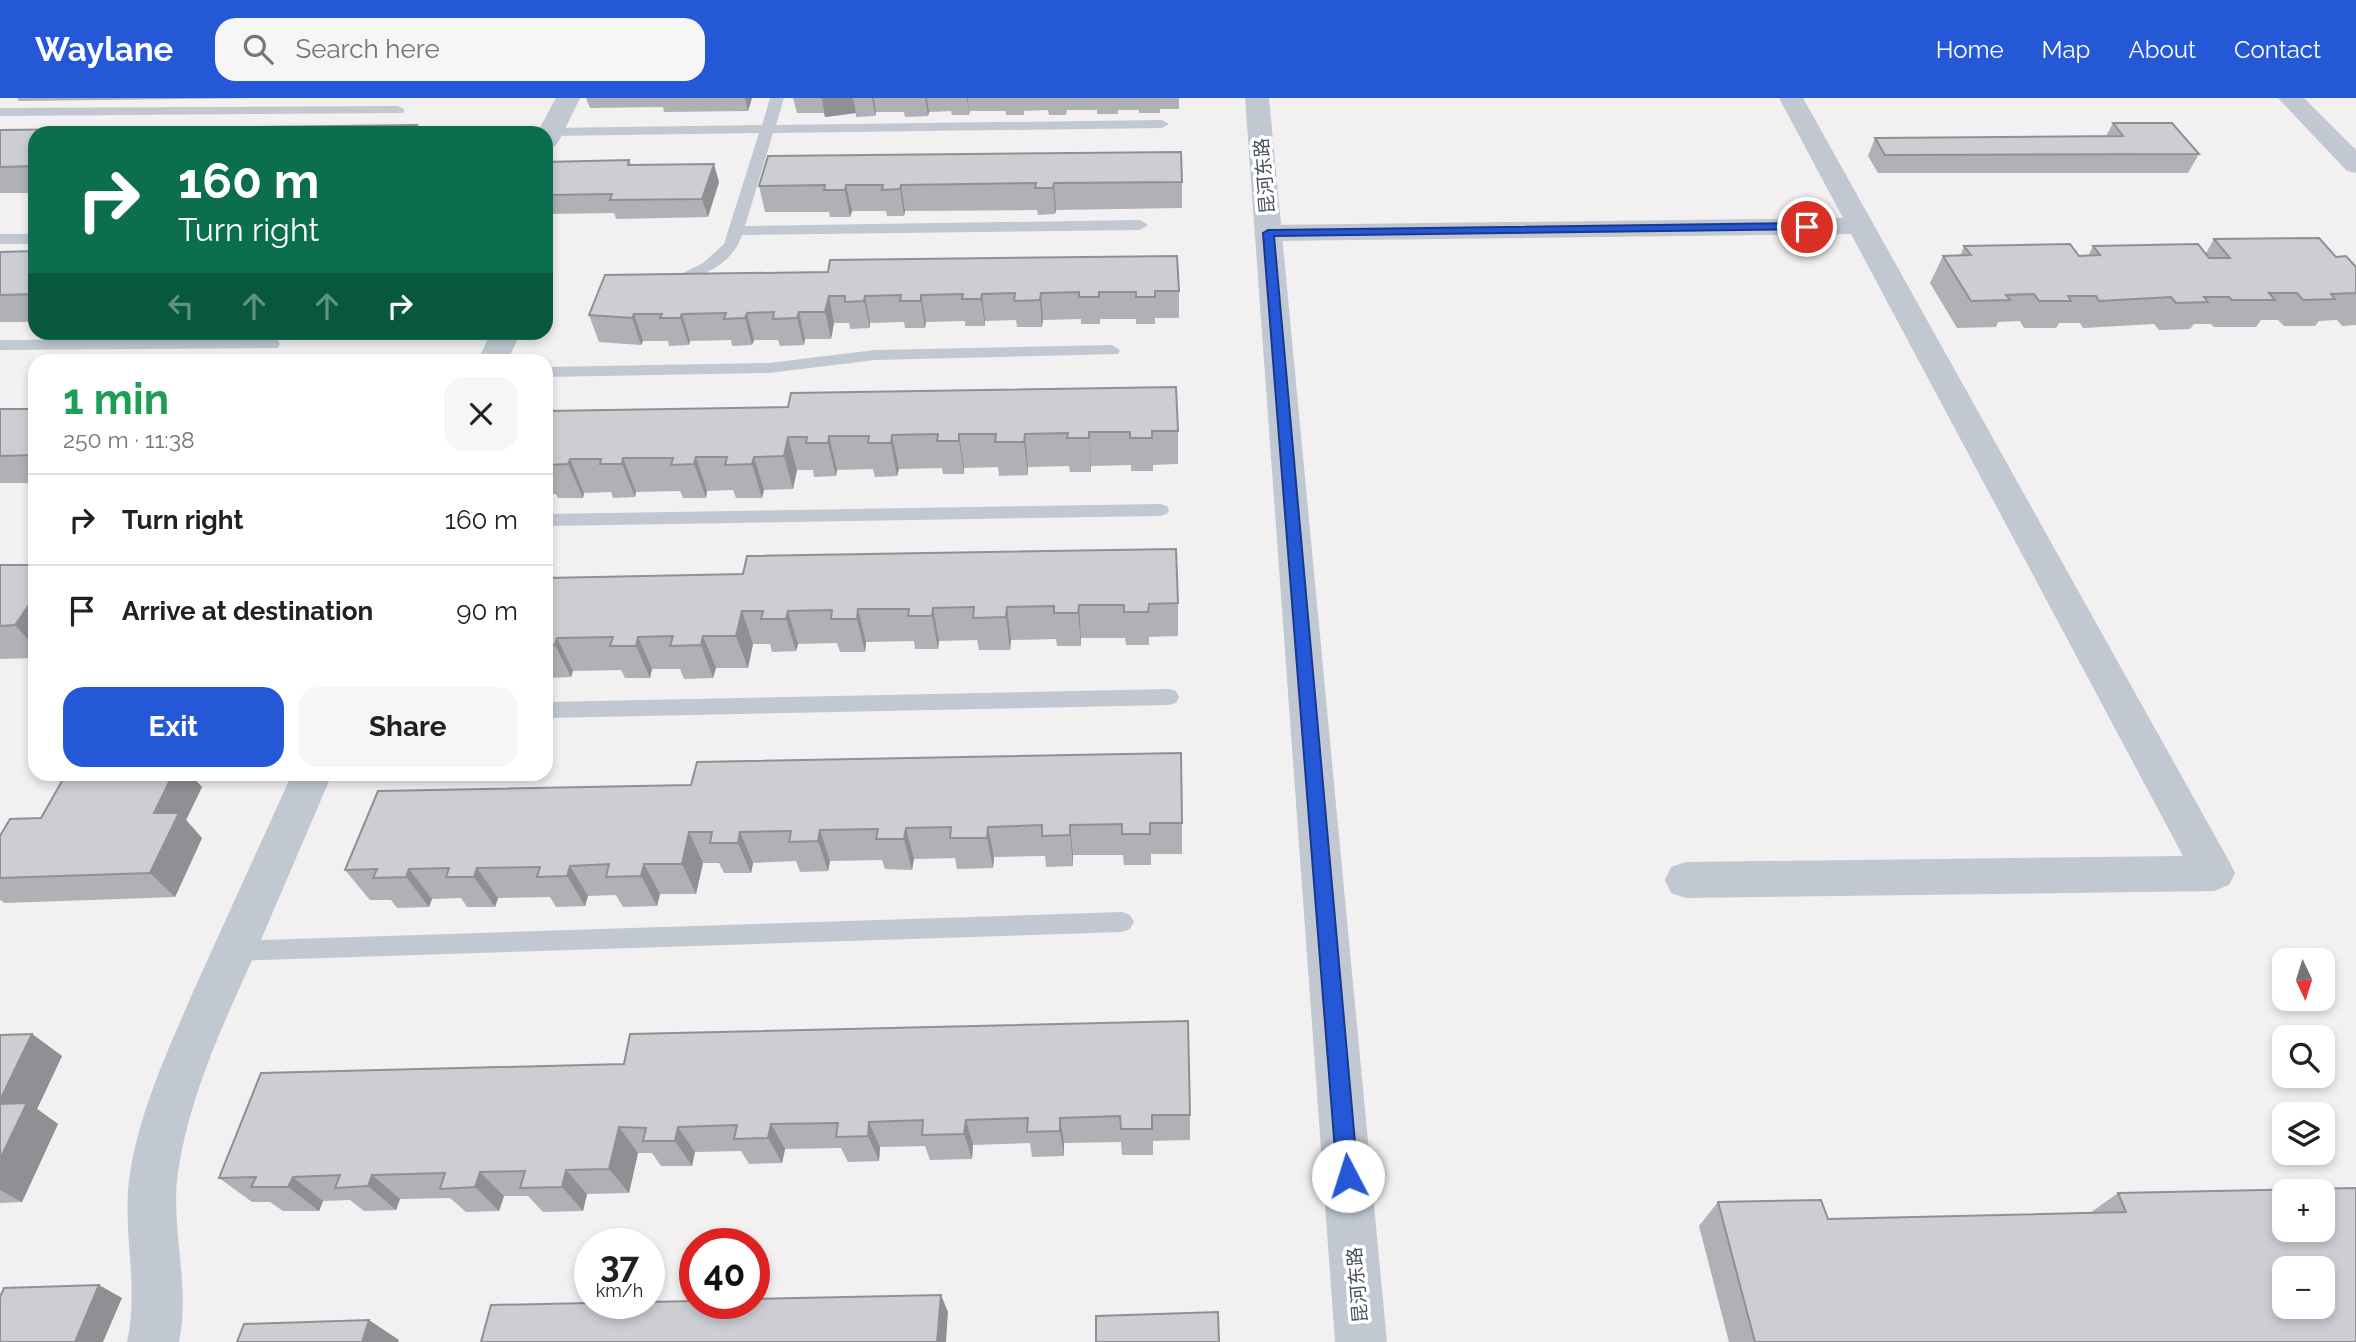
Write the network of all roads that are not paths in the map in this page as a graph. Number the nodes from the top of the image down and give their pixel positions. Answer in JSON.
{"nodes":[{"id":1,"x":568,"y":98,"type":"edge"},
{"id":2,"x":776,"y":98,"type":"edge"},
{"id":3,"x":1257,"y":98,"type":"edge"},
{"id":4,"x":1791,"y":98,"type":"edge"},
{"id":5,"x":2290,"y":98,"type":"edge"},
{"id":6,"x":398,"y":110,"type":"dead end"},
{"id":7,"x":0,"y":112,"type":"edge"},
{"id":8,"x":1162,"y":124,"type":"dead end"},
{"id":9,"x":553,"y":127,"type":"edge"},
{"id":10,"x":767,"y":130,"type":"junction"},
{"id":11,"x":553,"y":137,"type":"edge"},
{"id":12,"x":2356,"y":164,"type":"edge"},
{"id":13,"x":1140,"y":225,"type":"dead end"},
{"id":14,"x":1861,"y":226,"type":"junction"},
{"id":15,"x":737,"y":231,"type":"junction"},
{"id":16,"x":1268,"y":233,"type":"junction"},
{"id":17,"x":0,"y":239,"type":"edge"},
{"id":18,"x":28,"y":239,"type":"edge"},
{"id":19,"x":691,"y":273,"type":"edge"},
{"id":20,"x":272,"y":344,"type":"dead end"},
{"id":21,"x":0,"y":345,"type":"edge"},
{"id":22,"x":1112,"y":350,"type":"dead end"},
{"id":23,"x":553,"y":372,"type":"edge"},
{"id":24,"x":1160,"y":510,"type":"dead end"},
{"id":25,"x":553,"y":520,"type":"edge"},
{"id":26,"x":1170,"y":697,"type":"dead end"},
{"id":27,"x":553,"y":710,"type":"edge"},
{"id":28,"x":309,"y":781,"type":"edge"},
{"id":29,"x":1686,"y":880,"type":"dead end"},
{"id":30,"x":1122,"y":922,"type":"dead end"},
{"id":31,"x":234,"y":951,"type":"junction"},
{"id":32,"x":153,"y":1342,"type":"edge"},
{"id":33,"x":1362,"y":1342,"type":"edge"}],
"edges":[{"from":1,"to":9,"type":"street"},
{"from":2,"to":10,"type":"lane"},
{"from":3,"to":16,"type":"street","name":"昆河东路"},
{"from":4,"to":14,"type":"street"},
{"from":5,"to":12,"type":"street"},
{"from":6,"to":7,"type":"lane"},
{"from":8,"to":10,"type":"lane"},
{"from":10,"to":11,"type":"lane"},
{"from":10,"to":15,"type":"lane"},
{"from":13,"to":15,"type":"lane"},
{"from":14,"to":16,"type":"street"},
{"from":14,"to":29,"type":"street"},
{"from":15,"to":19,"type":"lane"},
{"from":16,"to":33,"type":"street","name":"昆河东路"},
{"from":17,"to":18,"type":"lane"},
{"from":20,"to":21,"type":"lane"},
{"from":22,"to":23,"type":"lane"},
{"from":24,"to":25,"type":"lane"},
{"from":26,"to":27,"type":"lane"},
{"from":28,"to":31,"type":"street"},
{"from":30,"to":31,"type":"lane"},
{"from":31,"to":32,"type":"street"}]}
